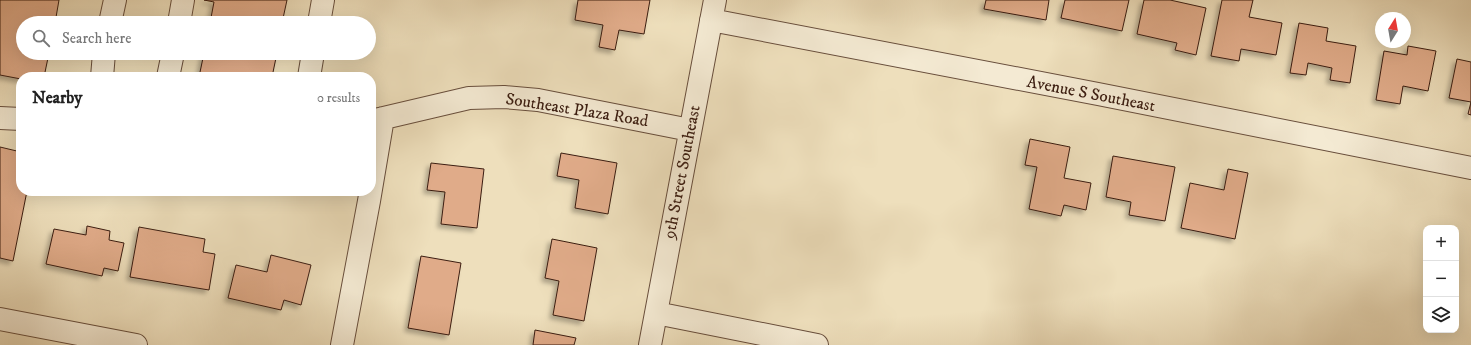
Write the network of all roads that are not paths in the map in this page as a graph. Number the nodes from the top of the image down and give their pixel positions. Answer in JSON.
{"nodes":[{"id":1,"x":115,"y":0,"type":"edge"},
{"id":2,"x":183,"y":0,"type":"edge"},
{"id":3,"x":323,"y":0,"type":"edge"},
{"id":4,"x":713,"y":10,"type":"edge"},
{"id":5,"x":112,"y":16,"type":"edge"},
{"id":6,"x":180,"y":16,"type":"edge"},
{"id":7,"x":320,"y":16,"type":"edge"},
{"id":8,"x":103,"y":60,"type":"edge"},
{"id":9,"x":172,"y":60,"type":"edge"},
{"id":10,"x":312,"y":60,"type":"edge"},
{"id":11,"x":102,"y":72,"type":"edge"},
{"id":12,"x":169,"y":72,"type":"edge"},
{"id":13,"x":310,"y":72,"type":"edge"},
{"id":14,"x":0,"y":118,"type":"edge"},
{"id":15,"x":16,"y":119,"type":"edge"},
{"id":16,"x":377,"y":120,"type":"edge"},
{"id":17,"x":376,"y":130,"type":"edge"},
{"id":18,"x":690,"y":130,"type":"junction"},
{"id":19,"x":1471,"y":168,"type":"edge"},
{"id":20,"x":369,"y":196,"type":"edge"},
{"id":21,"x":656,"y":313,"type":"junction"},
{"id":22,"x":0,"y":319,"type":"edge"},
{"id":23,"x":72,"y":339,"type":"edge"},
{"id":24,"x":136,"y":345,"type":"edge"},
{"id":25,"x":342,"y":345,"type":"edge"},
{"id":26,"x":650,"y":345,"type":"edge"},
{"id":27,"x":817,"y":345,"type":"edge"}],
"edges":[{"from":1,"to":5,"type":"street"},
{"from":2,"to":6,"type":"street"},
{"from":3,"to":7,"type":"street"},
{"from":4,"to":18,"type":"street","name":"9th Street Southeast"},
{"from":4,"to":19,"type":"street","name":"Avenue S Southeast"},
{"from":8,"to":11,"type":"street"},
{"from":9,"to":12,"type":"street"},
{"from":10,"to":13,"type":"street"},
{"from":14,"to":15,"type":"street"},
{"from":16,"to":17,"type":"street"},
{"from":16,"to":18,"type":"street","name":"Southeast Plaza Road"},
{"from":18,"to":21,"type":"street","name":"9th Street Southeast"},
{"from":20,"to":25,"type":"street"},
{"from":21,"to":26,"type":"street","name":"9th Street Southeast"},
{"from":21,"to":27,"type":"street"},
{"from":22,"to":23,"type":"street"},
{"from":23,"to":24,"type":"street"}]}
